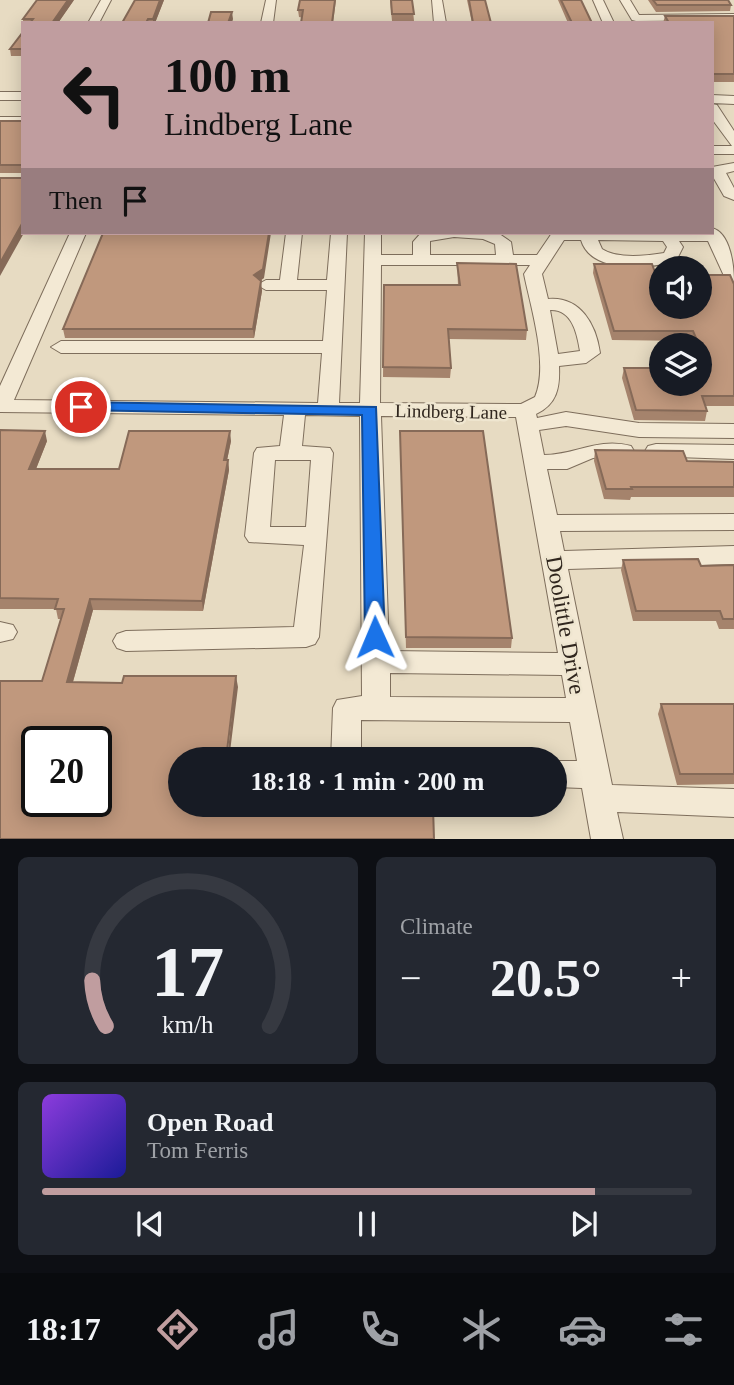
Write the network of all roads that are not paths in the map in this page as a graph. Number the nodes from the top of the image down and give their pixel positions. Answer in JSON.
{"nodes":[{"id":1,"x":106,"y":0,"type":"edge"},
{"id":2,"x":271,"y":0,"type":"edge"},
{"id":3,"x":437,"y":0,"type":"edge"},
{"id":4,"x":598,"y":0,"type":"edge"},
{"id":5,"x":625,"y":0,"type":"edge"},
{"id":6,"x":734,"y":17,"type":"edge"},
{"id":7,"x":94,"y":21,"type":"edge"},
{"id":8,"x":267,"y":21,"type":"edge"},
{"id":9,"x":440,"y":21,"type":"edge"},
{"id":10,"x":608,"y":21,"type":"edge"},
{"id":11,"x":0,"y":96,"type":"edge"},
{"id":12,"x":21,"y":96,"type":"edge"},
{"id":13,"x":714,"y":99,"type":"edge"},
{"id":14,"x":734,"y":100,"type":"edge"},
{"id":15,"x":714,"y":111,"type":"edge"},
{"id":16,"x":0,"y":121,"type":"edge"},
{"id":17,"x":21,"y":121,"type":"edge"},
{"id":18,"x":734,"y":142,"type":"edge"},
{"id":19,"x":714,"y":150,"type":"edge"},
{"id":20,"x":734,"y":150,"type":"edge"},
{"id":21,"x":734,"y":167,"type":"edge"},
{"id":22,"x":734,"y":195,"type":"edge"},
{"id":23,"x":77,"y":235,"type":"edge"},
{"id":24,"x":294,"y":235,"type":"edge"},
{"id":25,"x":339,"y":235,"type":"edge"},
{"id":26,"x":373,"y":235,"type":"edge"},
{"id":27,"x":432,"y":235,"type":"edge"},
{"id":28,"x":494,"y":235,"type":"edge"},
{"id":29,"x":558,"y":235,"type":"edge"},
{"id":30,"x":588,"y":235,"type":"joint"},
{"id":31,"x":690,"y":235,"type":"edge"},
{"id":32,"x":712,"y":235,"type":"edge"},
{"id":33,"x":668,"y":236,"type":"junction"},
{"id":34,"x":373,"y":260,"type":"junction"},
{"id":35,"x":422,"y":260,"type":"junction"},
{"id":36,"x":505,"y":260,"type":"junction"},
{"id":37,"x":542,"y":260,"type":"junction"},
{"id":38,"x":734,"y":278,"type":"edge"},
{"id":39,"x":266,"y":285,"type":"dead end"},
{"id":40,"x":288,"y":285,"type":"junction"},
{"id":41,"x":335,"y":285,"type":"junction"},
{"id":42,"x":539,"y":306,"type":"junction"},
{"id":43,"x":61,"y":346,"type":"dead end"},
{"id":44,"x":332,"y":347,"type":"junction"},
{"id":45,"x":548,"y":360,"type":"junction"},
{"id":46,"x":1,"y":406,"type":"edge"},
{"id":47,"x":295,"y":409,"type":"junction"},
{"id":48,"x":328,"y":410,"type":"junction"},
{"id":49,"x":370,"y":410,"type":"junction"},
{"id":50,"x":526,"y":419,"type":"junction"},
{"id":51,"x":734,"y":430,"type":"edge"},
{"id":52,"x":734,"y":452,"type":"edge"},
{"id":53,"x":290,"y":453,"type":"junction"},
{"id":54,"x":535,"y":462,"type":"junction"},
{"id":55,"x":734,"y":522,"type":"edge"},
{"id":56,"x":547,"y":523,"type":"junction"},
{"id":57,"x":317,"y":536,"type":"junction"},
{"id":58,"x":734,"y":555,"type":"edge"},
{"id":59,"x":555,"y":560,"type":"junction"},
{"id":60,"x":126,"y":641,"type":"dead end"},
{"id":61,"x":376,"y":662,"type":"junction"},
{"id":62,"x":573,"y":664,"type":"junction"},
{"id":63,"x":376,"y":708,"type":"junction"},
{"id":64,"x":582,"y":710,"type":"junction"},
{"id":65,"x":346,"y":747,"type":"edge"},
{"id":66,"x":567,"y":778,"type":"edge"},
{"id":67,"x":597,"y":787,"type":"junction"},
{"id":68,"x":734,"y":803,"type":"edge"},
{"id":69,"x":607,"y":839,"type":"edge"}],
"edges":[{"from":1,"to":7,"type":"street"},
{"from":2,"to":8,"type":"street"},
{"from":3,"to":9,"type":"street"},
{"from":4,"to":10,"type":"street"},
{"from":5,"to":6,"type":"street"},
{"from":11,"to":12,"type":"street"},
{"from":13,"to":14,"type":"street"},
{"from":15,"to":18,"type":"street"},
{"from":16,"to":17,"type":"street"},
{"from":19,"to":20,"type":"street"},
{"from":21,"to":22,"type":"street"},
{"from":23,"to":46,"type":"street"},
{"from":24,"to":40,"type":"street"},
{"from":25,"to":41,"type":"street"},
{"from":26,"to":34,"type":"street"},
{"from":27,"to":35,"type":"street"},
{"from":28,"to":36,"type":"street"},
{"from":29,"to":37,"type":"street"},
{"from":30,"to":33,"type":"street"},
{"from":30,"to":33,"type":"street"},
{"from":31,"to":33,"type":"street"},
{"from":32,"to":38,"type":"street"},
{"from":34,"to":35,"type":"street"},
{"from":34,"to":49,"type":"street"},
{"from":35,"to":36,"type":"street"},
{"from":36,"to":37,"type":"street"},
{"from":37,"to":42,"type":"street"},
{"from":39,"to":40,"type":"street"},
{"from":40,"to":41,"type":"street"},
{"from":41,"to":44,"type":"street"},
{"from":42,"to":45,"type":"street"},
{"from":42,"to":45,"type":"street"},
{"from":43,"to":44,"type":"street"},
{"from":44,"to":48,"type":"street"},
{"from":45,"to":50,"type":"street"},
{"from":46,"to":47,"type":"street","name":"Lindberg Lane"},
{"from":47,"to":48,"type":"street","name":"Lindberg Lane"},
{"from":47,"to":53,"type":"street"},
{"from":48,"to":49,"type":"street","name":"Lindberg Lane"},
{"from":49,"to":50,"type":"street","name":"Lindberg Lane"},
{"from":49,"to":61,"type":"street"},
{"from":50,"to":51,"type":"street","name":"Lindberg Lane"},
{"from":50,"to":54,"type":"street","name":"Doolittle Drive"},
{"from":52,"to":54,"type":"street"},
{"from":53,"to":57,"type":"street"},
{"from":53,"to":57,"type":"street"},
{"from":54,"to":56,"type":"street","name":"Doolittle Drive"},
{"from":55,"to":56,"type":"street"},
{"from":56,"to":59,"type":"street","name":"Doolittle Drive"},
{"from":57,"to":60,"type":"street"},
{"from":58,"to":59,"type":"street"},
{"from":59,"to":62,"type":"street","name":"Doolittle Drive"},
{"from":61,"to":62,"type":"street"},
{"from":61,"to":63,"type":"street"},
{"from":62,"to":64,"type":"street","name":"Doolittle Drive"},
{"from":63,"to":64,"type":"street"},
{"from":63,"to":65,"type":"street"},
{"from":64,"to":67,"type":"street","name":"Doolittle Drive"},
{"from":66,"to":67,"type":"street"},
{"from":67,"to":68,"type":"street"},
{"from":67,"to":69,"type":"street","name":"Doolittle Drive"}]}
